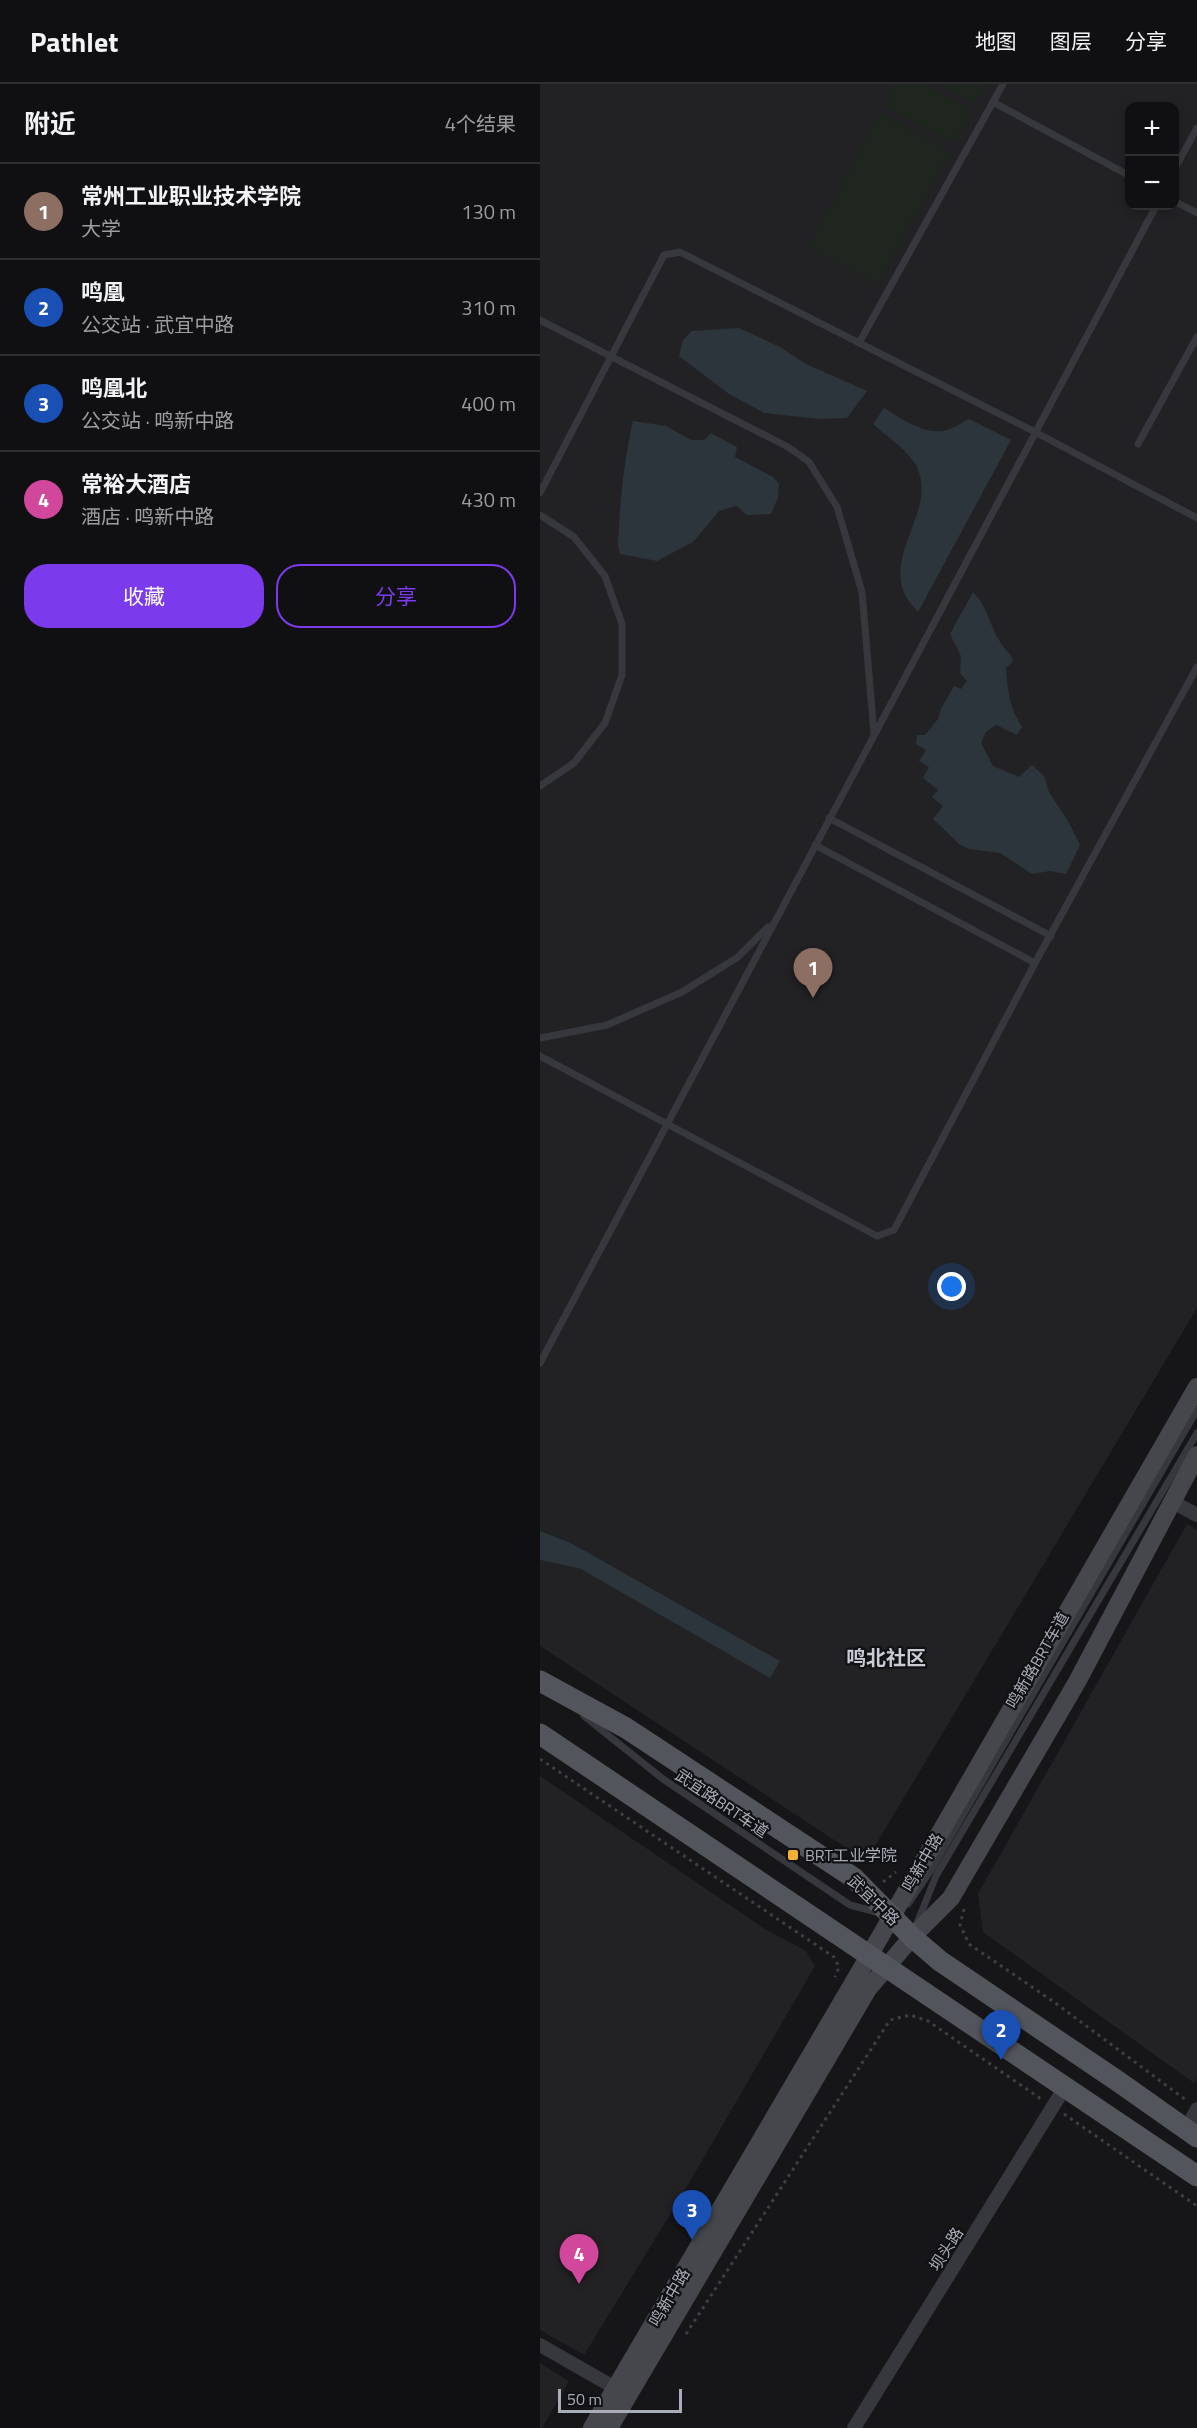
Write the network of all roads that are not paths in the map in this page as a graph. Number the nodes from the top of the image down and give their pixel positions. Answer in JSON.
{"nodes":[{"id":1,"x":1003,"y":84,"type":"edge"},
{"id":2,"x":993,"y":102,"type":"junction"},
{"id":3,"x":1197,"y":128,"type":"edge"},
{"id":4,"x":1179,"y":161,"type":"edge"},
{"id":5,"x":1125,"y":173,"type":"edge"},
{"id":6,"x":1179,"y":204,"type":"edge"},
{"id":7,"x":1153,"y":210,"type":"edge"},
{"id":8,"x":1197,"y":213,"type":"edge"},
{"id":9,"x":540,"y":320,"type":"edge"},
{"id":10,"x":1197,"y":337,"type":"edge"},
{"id":11,"x":859,"y":343,"type":"junction"},
{"id":12,"x":610,"y":356,"type":"junction"},
{"id":13,"x":1035,"y":432,"type":"junction"},
{"id":14,"x":1138,"y":444,"type":"dead end"},
{"id":15,"x":540,"y":493,"type":"edge"},
{"id":16,"x":540,"y":515,"type":"edge"},
{"id":17,"x":1197,"y":518,"type":"edge"},
{"id":18,"x":1197,"y":667,"type":"edge"},
{"id":19,"x":874,"y":734,"type":"junction"},
{"id":20,"x":540,"y":786,"type":"edge"},
{"id":21,"x":829,"y":818,"type":"junction"},
{"id":22,"x":815,"y":845,"type":"junction"},
{"id":23,"x":775,"y":921,"type":"junction"},
{"id":24,"x":1051,"y":936,"type":"junction"},
{"id":25,"x":1035,"y":963,"type":"junction"},
{"id":26,"x":540,"y":1038,"type":"edge"},
{"id":27,"x":540,"y":1056,"type":"edge"},
{"id":28,"x":666,"y":1124,"type":"junction"},
{"id":29,"x":540,"y":1363,"type":"edge"},
{"id":30,"x":1197,"y":1388,"type":"edge"},
{"id":31,"x":1197,"y":1410,"type":"edge"},
{"id":32,"x":1197,"y":1433,"type":"edge"},
{"id":33,"x":1197,"y":1455,"type":"edge"},
{"id":34,"x":1171,"y":1501,"type":"junction"},
{"id":35,"x":1197,"y":1515,"type":"edge"},
{"id":36,"x":546,"y":1685,"type":"edge"},
{"id":37,"x":540,"y":1734,"type":"edge"},
{"id":38,"x":891,"y":1916,"type":"junction"},
{"id":39,"x":912,"y":1936,"type":"junction"},
{"id":40,"x":878,"y":1961,"type":"junction"},
{"id":41,"x":1065,"y":2087,"type":"junction"},
{"id":42,"x":1192,"y":2105,"type":"edge"},
{"id":43,"x":1191,"y":2133,"type":"edge"},
{"id":44,"x":1197,"y":2176,"type":"edge"},
{"id":45,"x":540,"y":2345,"type":"edge"},
{"id":46,"x":622,"y":2392,"type":"junction"},
{"id":47,"x":592,"y":2428,"type":"edge"},
{"id":48,"x":609,"y":2428,"type":"edge"},
{"id":49,"x":854,"y":2428,"type":"edge"}],
"edges":[{"from":1,"to":2,"type":"lane"},
{"from":2,"to":5,"type":"lane"},
{"from":2,"to":11,"type":"lane"},
{"from":3,"to":4,"type":"lane"},
{"from":6,"to":8,"type":"lane"},
{"from":7,"to":13,"type":"lane"},
{"from":9,"to":12,"type":"lane"},
{"from":10,"to":14,"type":"lane"},
{"from":11,"to":12,"type":"lane"},
{"from":11,"to":13,"type":"lane"},
{"from":12,"to":15,"type":"lane"},
{"from":12,"to":19,"type":"lane"},
{"from":13,"to":17,"type":"lane"},
{"from":13,"to":19,"type":"lane"},
{"from":16,"to":20,"type":"lane"},
{"from":18,"to":24,"type":"lane"},
{"from":19,"to":21,"type":"lane"},
{"from":21,"to":22,"type":"lane"},
{"from":21,"to":24,"type":"lane"},
{"from":22,"to":23,"type":"lane"},
{"from":22,"to":25,"type":"lane"},
{"from":23,"to":26,"type":"lane"},
{"from":23,"to":28,"type":"lane"},
{"from":24,"to":25,"type":"lane"},
{"from":25,"to":28,"type":"lane"},
{"from":27,"to":28,"type":"lane"},
{"from":28,"to":29,"type":"lane"},
{"from":30,"to":38,"type":"main road","name":"鸣新中路"},
{"from":31,"to":38,"type":"lane","name":"鸣新路BRT车道"},
{"from":32,"to":39,"type":"lane","name":"鸣新路BRT车道"},
{"from":33,"to":34,"type":"main road","name":"鸣新中路"},
{"from":34,"to":35,"type":"street"},
{"from":34,"to":39,"type":"main road","name":"鸣新中路"},
{"from":36,"to":38,"type":"main road","name":"武宜中路"},
{"from":37,"to":40,"type":"main road"},
{"from":38,"to":39,"type":"main road","name":"武宜中路"},
{"from":38,"to":40,"type":"main road","name":"鸣新中路"},
{"from":39,"to":40,"type":"main road","name":"鸣新中路"},
{"from":39,"to":43,"type":"main road","name":"武宜中路"},
{"from":40,"to":41,"type":"main road"},
{"from":40,"to":46,"type":"main road","name":"鸣新中路"},
{"from":41,"to":44,"type":"main road"},
{"from":41,"to":49,"type":"street","name":"坝头路"},
{"from":42,"to":43,"type":"street"},
{"from":45,"to":46,"type":"street"},
{"from":46,"to":47,"type":"main road","name":"鸣新中路"},
{"from":46,"to":48,"type":"main road","name":"鸣新中路"}]}
